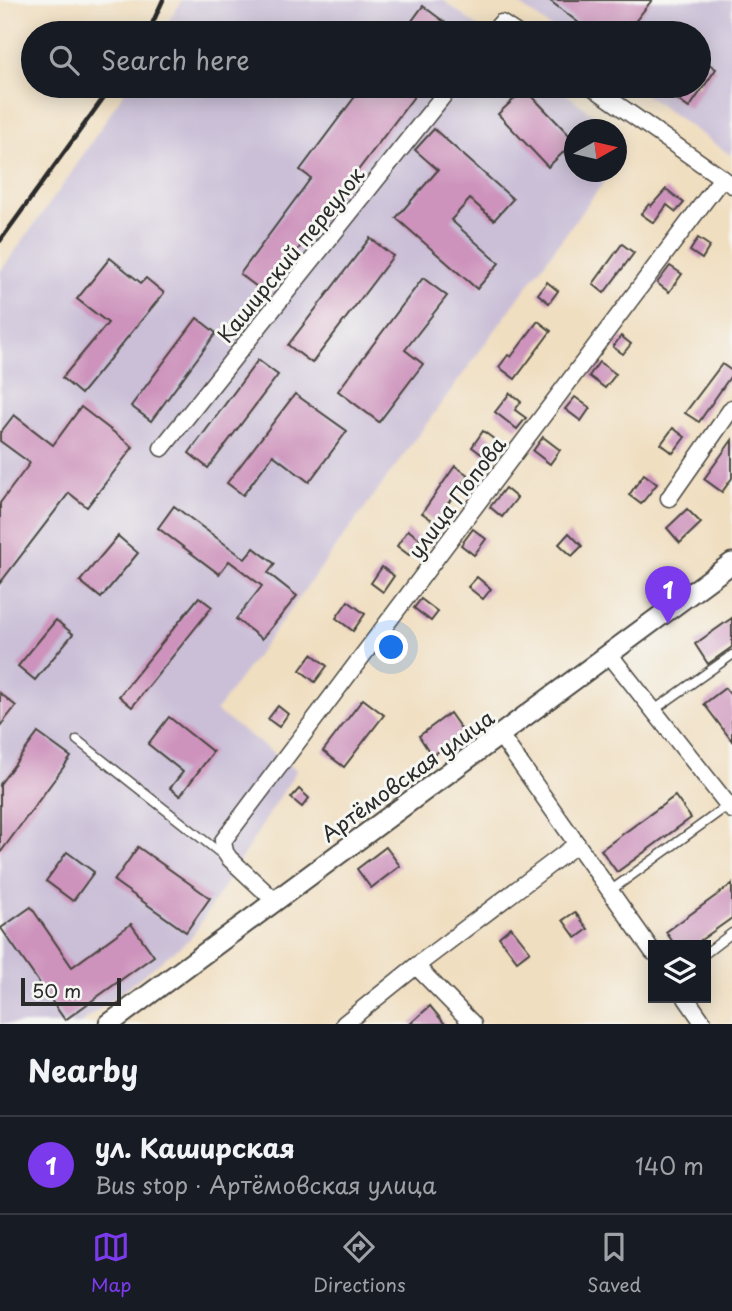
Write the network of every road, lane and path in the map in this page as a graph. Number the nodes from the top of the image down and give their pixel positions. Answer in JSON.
{"nodes":[{"id":1,"x":440,"y":98,"type":"edge"},
{"id":2,"x":608,"y":98,"type":"edge"},
{"id":3,"x":727,"y":182,"type":"edge"},
{"id":4,"x":732,"y":408,"type":"edge"},
{"id":5,"x":162,"y":448,"type":"dead end"},
{"id":6,"x":669,"y":498,"type":"dead end"},
{"id":7,"x":732,"y":563,"type":"edge"},
{"id":8,"x":609,"y":654,"type":"junction"},
{"id":9,"x":732,"y":655,"type":"edge"},
{"id":10,"x":654,"y":710,"type":"junction"},
{"id":11,"x":500,"y":735,"type":"junction"},
{"id":12,"x":77,"y":740,"type":"dead end"},
{"id":13,"x":731,"y":806,"type":"edge"},
{"id":14,"x":577,"y":844,"type":"junction"},
{"id":15,"x":240,"y":868,"type":"junction"},
{"id":16,"x":610,"y":891,"type":"junction"},
{"id":17,"x":275,"y":901,"type":"junction"},
{"id":18,"x":732,"y":933,"type":"edge"},
{"id":19,"x":648,"y":945,"type":"edge"},
{"id":20,"x":711,"y":949,"type":"edge"},
{"id":21,"x":416,"y":966,"type":"junction"},
{"id":22,"x":689,"y":1003,"type":"edge"},
{"id":23,"x":109,"y":1024,"type":"edge"},
{"id":24,"x":344,"y":1024,"type":"edge"},
{"id":25,"x":473,"y":1024,"type":"edge"},
{"id":26,"x":704,"y":1024,"type":"edge"}],
"edges":[{"from":1,"to":5,"type":"street","name":"Каширский переулок"},
{"from":2,"to":3,"type":"street"},
{"from":3,"to":15,"type":"street","name":"улица Попова"},
{"from":4,"to":6,"type":"street"},
{"from":7,"to":8,"type":"street","name":"Артёмовская улица"},
{"from":8,"to":10,"type":"street"},
{"from":8,"to":11,"type":"street","name":"Артёмовская улица"},
{"from":9,"to":10,"type":"lane"},
{"from":10,"to":13,"type":"street"},
{"from":11,"to":14,"type":"street"},
{"from":11,"to":17,"type":"street","name":"Артёмовская улица"},
{"from":12,"to":15,"type":"lane"},
{"from":13,"to":16,"type":"lane"},
{"from":14,"to":16,"type":"street"},
{"from":14,"to":21,"type":"street"},
{"from":15,"to":17,"type":"street"},
{"from":16,"to":19,"type":"street"},
{"from":17,"to":23,"type":"street","name":"Артёмовская улица"},
{"from":18,"to":20,"type":"lane"},
{"from":21,"to":24,"type":"street"},
{"from":21,"to":25,"type":"street"},
{"from":22,"to":26,"type":"street"}]}
